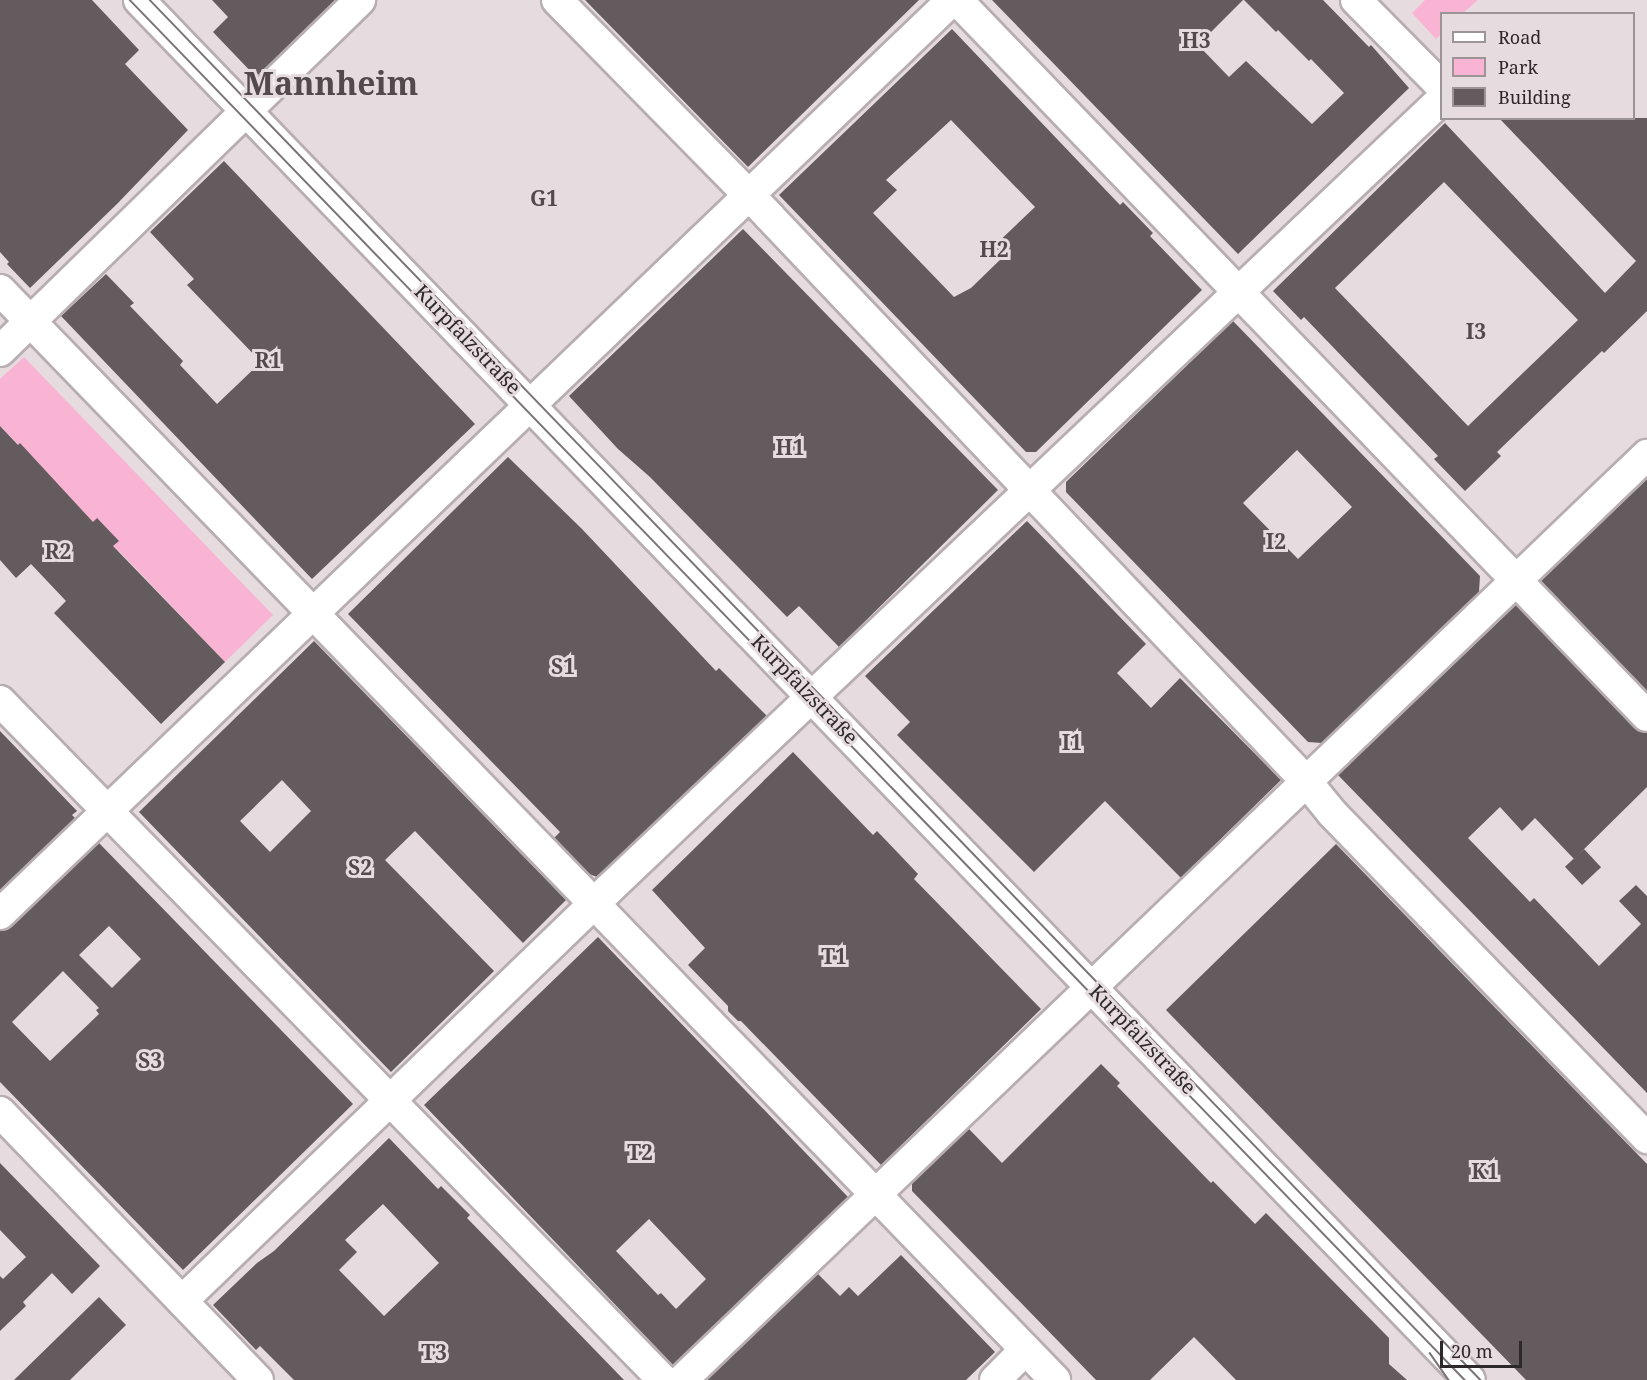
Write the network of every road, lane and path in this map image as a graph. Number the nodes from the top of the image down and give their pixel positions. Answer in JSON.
{"nodes":[{"id":1,"x":139,"y":0,"type":"edge"},
{"id":2,"x":360,"y":0,"type":"edge"},
{"id":3,"x":557,"y":0,"type":"edge"},
{"id":4,"x":952,"y":0,"type":"edge"},
{"id":5,"x":957,"y":0,"type":"edge"},
{"id":6,"x":1356,"y":0,"type":"edge"},
{"id":7,"x":1440,"y":85,"type":"edge"},
{"id":8,"x":1440,"y":101,"type":"edge"},
{"id":9,"x":246,"y":111,"type":"junction"},
{"id":10,"x":749,"y":195,"type":"junction"},
{"id":11,"x":0,"y":290,"type":"edge"},
{"id":12,"x":1239,"y":292,"type":"junction"},
{"id":13,"x":30,"y":321,"type":"junction"},
{"id":14,"x":0,"y":351,"type":"edge"},
{"id":15,"x":530,"y":404,"type":"junction"},
{"id":16,"x":1647,"y":455,"type":"edge"},
{"id":17,"x":1030,"y":490,"type":"junction"},
{"id":18,"x":1515,"y":581,"type":"junction"},
{"id":19,"x":312,"y":613,"type":"junction"},
{"id":20,"x":812,"y":696,"type":"junction"},
{"id":21,"x":0,"y":701,"type":"edge"},
{"id":22,"x":1647,"y":716,"type":"edge"},
{"id":23,"x":1306,"y":781,"type":"junction"},
{"id":24,"x":107,"y":810,"type":"junction"},
{"id":25,"x":594,"y":904,"type":"junction"},
{"id":26,"x":0,"y":914,"type":"edge"},
{"id":27,"x":1093,"y":987,"type":"junction"},
{"id":28,"x":391,"y":1101,"type":"junction"},
{"id":29,"x":0,"y":1112,"type":"edge"},
{"id":30,"x":1647,"y":1138,"type":"edge"},
{"id":31,"x":876,"y":1196,"type":"junction"},
{"id":32,"x":182,"y":1301,"type":"junction"},
{"id":33,"x":1025,"y":1350,"type":"junction"},
{"id":34,"x":258,"y":1380,"type":"edge"},
{"id":35,"x":663,"y":1380,"type":"edge"},
{"id":36,"x":682,"y":1380,"type":"edge"},
{"id":37,"x":995,"y":1380,"type":"edge"},
{"id":38,"x":1054,"y":1380,"type":"edge"},
{"id":39,"x":1470,"y":1380,"type":"edge"}],
"edges":[{"from":1,"to":9,"type":"street","name":"Kurpfalzstraße"},
{"from":2,"to":9,"type":"street"},
{"from":3,"to":10,"type":"street"},
{"from":4,"to":10,"type":"street"},
{"from":5,"to":12,"type":"street"},
{"from":6,"to":7,"type":"street"},
{"from":8,"to":12,"type":"street"},
{"from":9,"to":13,"type":"street"},
{"from":9,"to":15,"type":"street","name":"Kurpfalzstraße"},
{"from":10,"to":15,"type":"street"},
{"from":10,"to":17,"type":"street"},
{"from":11,"to":13,"type":"street"},
{"from":12,"to":17,"type":"street"},
{"from":12,"to":18,"type":"street"},
{"from":13,"to":14,"type":"street"},
{"from":13,"to":19,"type":"street"},
{"from":15,"to":19,"type":"street"},
{"from":15,"to":20,"type":"street","name":"Kurpfalzstraße"},
{"from":16,"to":18,"type":"street"},
{"from":17,"to":20,"type":"street"},
{"from":17,"to":23,"type":"street"},
{"from":18,"to":22,"type":"street"},
{"from":18,"to":23,"type":"street"},
{"from":19,"to":24,"type":"street"},
{"from":19,"to":25,"type":"street"},
{"from":20,"to":25,"type":"street"},
{"from":20,"to":27,"type":"street","name":"Kurpfalzstraße"},
{"from":21,"to":24,"type":"street"},
{"from":23,"to":27,"type":"street"},
{"from":23,"to":30,"type":"street"},
{"from":24,"to":26,"type":"street"},
{"from":24,"to":28,"type":"street"},
{"from":25,"to":28,"type":"street"},
{"from":25,"to":31,"type":"street"},
{"from":27,"to":31,"type":"street"},
{"from":27,"to":39,"type":"street","name":"Kurpfalzstraße"},
{"from":28,"to":32,"type":"street"},
{"from":28,"to":35,"type":"street"},
{"from":29,"to":32,"type":"street"},
{"from":31,"to":33,"type":"street"},
{"from":31,"to":36,"type":"street"},
{"from":32,"to":34,"type":"street"},
{"from":33,"to":37,"type":"street"},
{"from":33,"to":38,"type":"street"}]}
